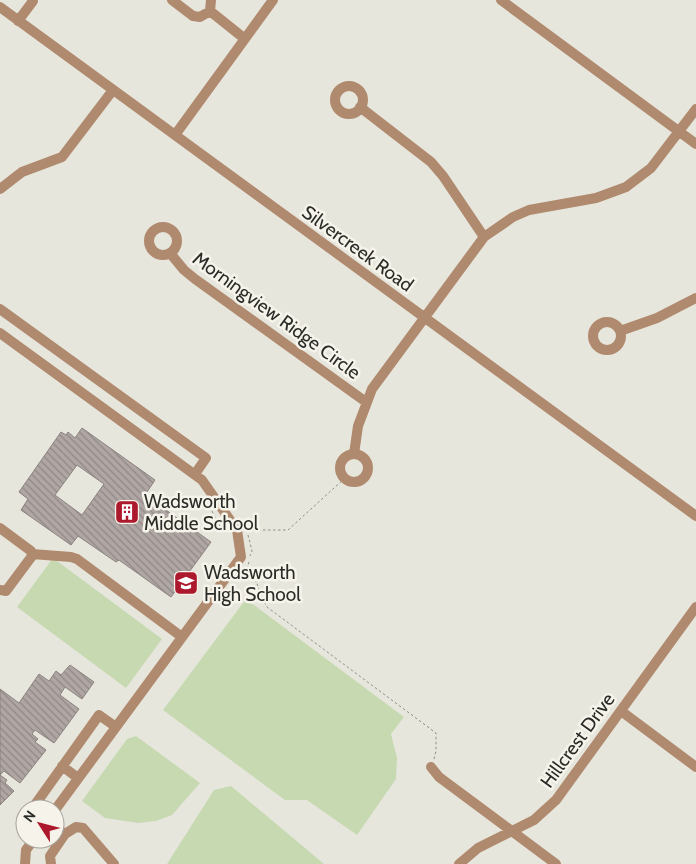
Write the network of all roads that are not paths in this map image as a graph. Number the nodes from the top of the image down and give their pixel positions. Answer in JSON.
{"nodes":[{"id":1,"x":172,"y":0,"type":"edge"},
{"id":2,"x":210,"y":0,"type":"edge"},
{"id":3,"x":273,"y":0,"type":"edge"},
{"id":4,"x":501,"y":0,"type":"edge"},
{"id":5,"x":32,"y":2,"type":"dead end"},
{"id":6,"x":0,"y":7,"type":"edge"},
{"id":7,"x":210,"y":11,"type":"junction"},
{"id":8,"x":18,"y":21,"type":"junction"},
{"id":9,"x":245,"y":39,"type":"junction"},
{"id":10,"x":113,"y":90,"type":"junction"},
{"id":11,"x":360,"y":107,"type":"dead end"},
{"id":12,"x":696,"y":109,"type":"edge"},
{"id":13,"x":680,"y":132,"type":"junction"},
{"id":14,"x":175,"y":135,"type":"junction"},
{"id":15,"x":696,"y":144,"type":"edge"},
{"id":16,"x":0,"y":188,"type":"edge"},
{"id":17,"x":484,"y":237,"type":"junction"},
{"id":18,"x":170,"y":253,"type":"dead end"},
{"id":19,"x":696,"y":298,"type":"edge"},
{"id":20,"x":0,"y":308,"type":"edge"},
{"id":21,"x":424,"y":318,"type":"junction"},
{"id":22,"x":620,"y":332,"type":"dead end"},
{"id":23,"x":0,"y":333,"type":"edge"},
{"id":24,"x":366,"y":402,"type":"junction"},
{"id":25,"x":354,"y":454,"type":"dead end"},
{"id":26,"x":195,"y":474,"type":"junction"},
{"id":27,"x":696,"y":516,"type":"edge"},
{"id":28,"x":0,"y":528,"type":"edge"},
{"id":29,"x":32,"y":554,"type":"junction"},
{"id":30,"x":0,"y":590,"type":"edge"},
{"id":31,"x":696,"y":607,"type":"edge"},
{"id":32,"x":182,"y":637,"type":"junction"},
{"id":33,"x":620,"y":711,"type":"junction"},
{"id":34,"x":116,"y":727,"type":"junction"},
{"id":35,"x":62,"y":766,"type":"junction"},
{"id":36,"x":432,"y":767,"type":"road end"},
{"id":37,"x":696,"y":767,"type":"edge"},
{"id":38,"x":78,"y":778,"type":"junction"},
{"id":39,"x":39,"y":799,"type":"edge"},
{"id":40,"x":63,"y":799,"type":"edge"},
{"id":41,"x":512,"y":832,"type":"junction"},
{"id":42,"x":65,"y":834,"type":"edge"},
{"id":43,"x":27,"y":849,"type":"edge"},
{"id":44,"x":55,"y":849,"type":"edge"},
{"id":45,"x":25,"y":864,"type":"edge"},
{"id":46,"x":51,"y":864,"type":"edge"},
{"id":47,"x":114,"y":864,"type":"edge"},
{"id":48,"x":459,"y":864,"type":"edge"},
{"id":49,"x":556,"y":864,"type":"edge"}],
"edges":[{"from":1,"to":7,"type":"street"},
{"from":2,"to":7,"type":"street"},
{"from":3,"to":9,"type":"street"},
{"from":4,"to":13,"type":"street"},
{"from":5,"to":8,"type":"street"},
{"from":6,"to":8,"type":"street","name":"Silvercreek Road"},
{"from":7,"to":9,"type":"street"},
{"from":8,"to":10,"type":"street","name":"Silvercreek Road"},
{"from":9,"to":14,"type":"street"},
{"from":10,"to":14,"type":"street","name":"Silvercreek Road"},
{"from":10,"to":16,"type":"street"},
{"from":11,"to":17,"type":"street"},
{"from":12,"to":13,"type":"street"},
{"from":13,"to":15,"type":"street"},
{"from":13,"to":17,"type":"street"},
{"from":14,"to":21,"type":"street","name":"Silvercreek Road"},
{"from":17,"to":21,"type":"street"},
{"from":18,"to":24,"type":"street","name":"Morningview Ridge Circle"},
{"from":19,"to":22,"type":"street"},
{"from":20,"to":26,"type":"street"},
{"from":21,"to":24,"type":"street"},
{"from":21,"to":27,"type":"street","name":"Silvercreek Road"},
{"from":23,"to":26,"type":"street"},
{"from":24,"to":25,"type":"street"},
{"from":26,"to":32,"type":"street"},
{"from":28,"to":29,"type":"street"},
{"from":29,"to":30,"type":"street"},
{"from":29,"to":32,"type":"street"},
{"from":31,"to":33,"type":"street","name":"Hillcrest Drive"},
{"from":32,"to":34,"type":"street"},
{"from":33,"to":37,"type":"street"},
{"from":33,"to":41,"type":"street","name":"Hillcrest Drive"},
{"from":34,"to":35,"type":"street"},
{"from":34,"to":38,"type":"street"},
{"from":35,"to":38,"type":"street"},
{"from":35,"to":39,"type":"street"},
{"from":36,"to":41,"type":"street"},
{"from":38,"to":40,"type":"street"},
{"from":41,"to":48,"type":"street","name":"Hillcrest Drive"},
{"from":41,"to":49,"type":"street"},
{"from":42,"to":47,"type":"street"},
{"from":43,"to":45,"type":"street"},
{"from":44,"to":46,"type":"street"}]}
